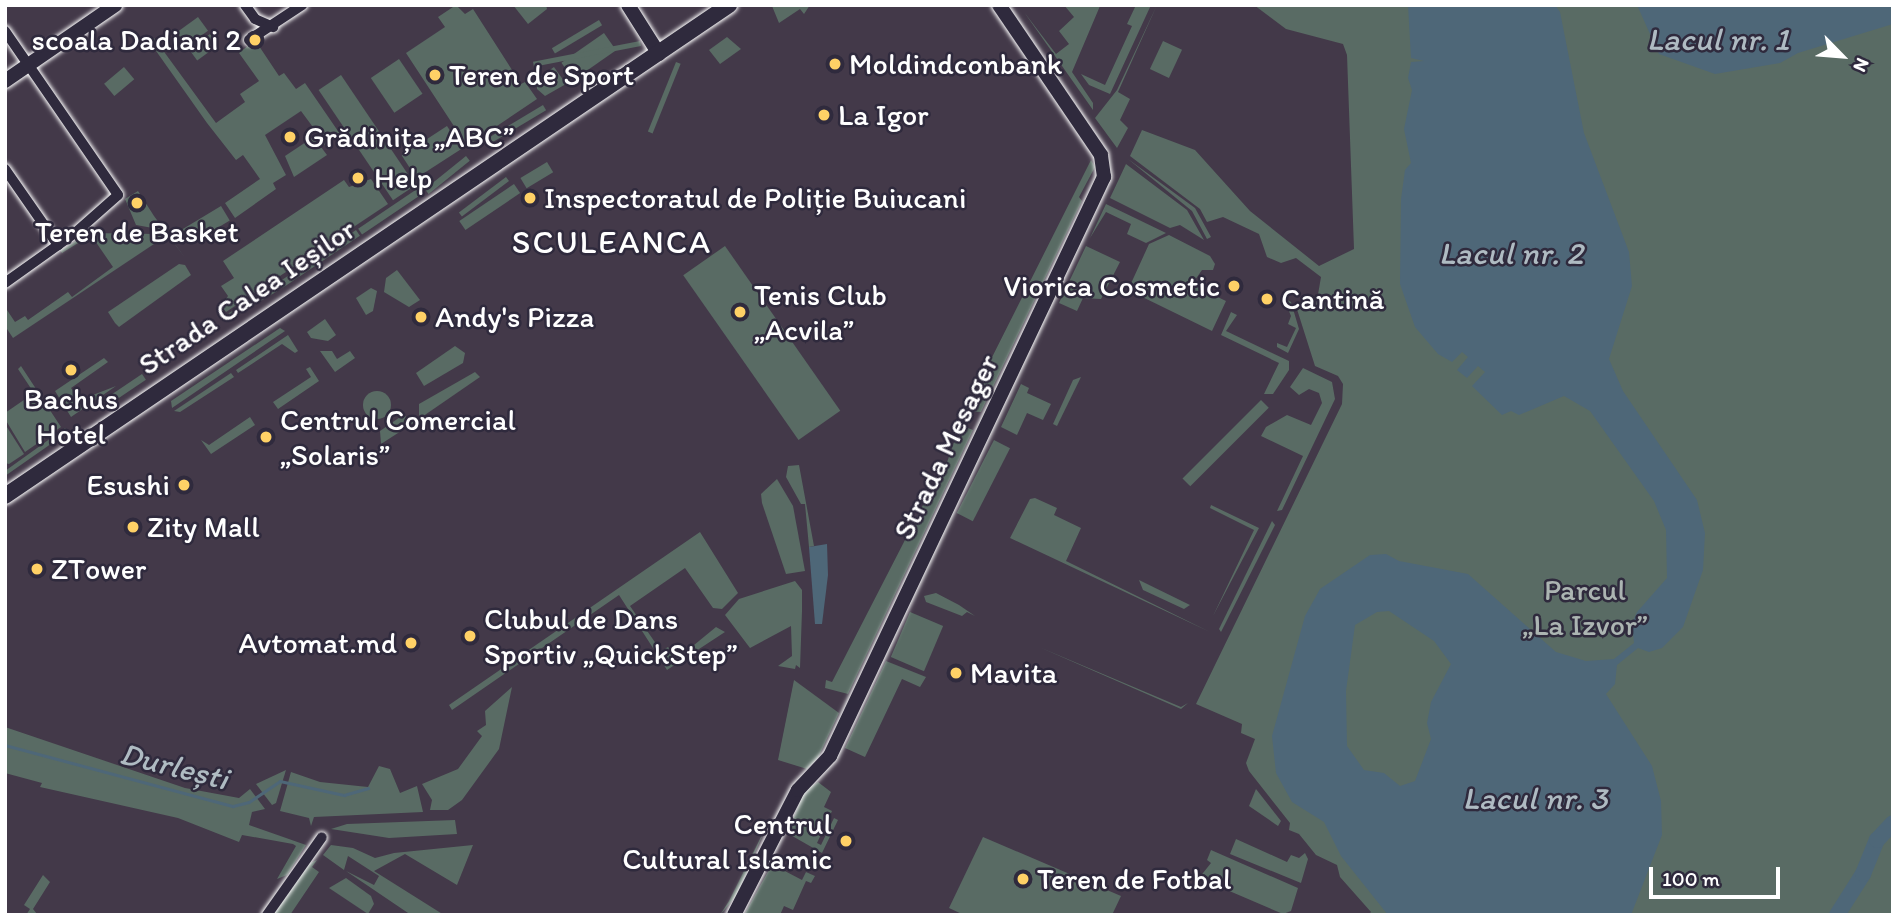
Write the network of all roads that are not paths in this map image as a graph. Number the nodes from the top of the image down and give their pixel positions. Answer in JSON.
{"nodes":[{"id":1,"x":115,"y":5,"type":"edge"},
{"id":2,"x":245,"y":5,"type":"edge"},
{"id":3,"x":302,"y":5,"type":"edge"},
{"id":4,"x":628,"y":5,"type":"edge"},
{"id":5,"x":729,"y":5,"type":"edge"},
{"id":6,"x":999,"y":5,"type":"edge"},
{"id":7,"x":274,"y":27,"type":"junction"},
{"id":8,"x":5,"y":32,"type":"edge"},
{"id":9,"x":249,"y":40,"type":"dead end"},
{"id":10,"x":659,"y":54,"type":"junction"},
{"id":11,"x":28,"y":66,"type":"junction"},
{"id":12,"x":5,"y":81,"type":"edge"},
{"id":13,"x":5,"y":169,"type":"edge"},
{"id":14,"x":58,"y":245,"type":"junction"},
{"id":15,"x":5,"y":283,"type":"edge"},
{"id":16,"x":5,"y":496,"type":"edge"},
{"id":17,"x":322,"y":836,"type":"dead end"},
{"id":18,"x":267,"y":915,"type":"edge"},
{"id":19,"x":734,"y":915,"type":"edge"}],
"edges":[{"from":1,"to":11,"type":"street"},
{"from":2,"to":7,"type":"street"},
{"from":3,"to":7,"type":"street"},
{"from":4,"to":10,"type":"street"},
{"from":5,"to":10,"type":"main road","name":"Strada Calea Ieșilor"},
{"from":6,"to":19,"type":"street","name":"Strada Mesager"},
{"from":7,"to":9,"type":"street"},
{"from":8,"to":11,"type":"street"},
{"from":10,"to":16,"type":"main road","name":"Strada Calea Ieșilor"},
{"from":11,"to":12,"type":"street"},
{"from":11,"to":14,"type":"street"},
{"from":13,"to":14,"type":"street"},
{"from":14,"to":15,"type":"street"},
{"from":17,"to":18,"type":"street"}]}
